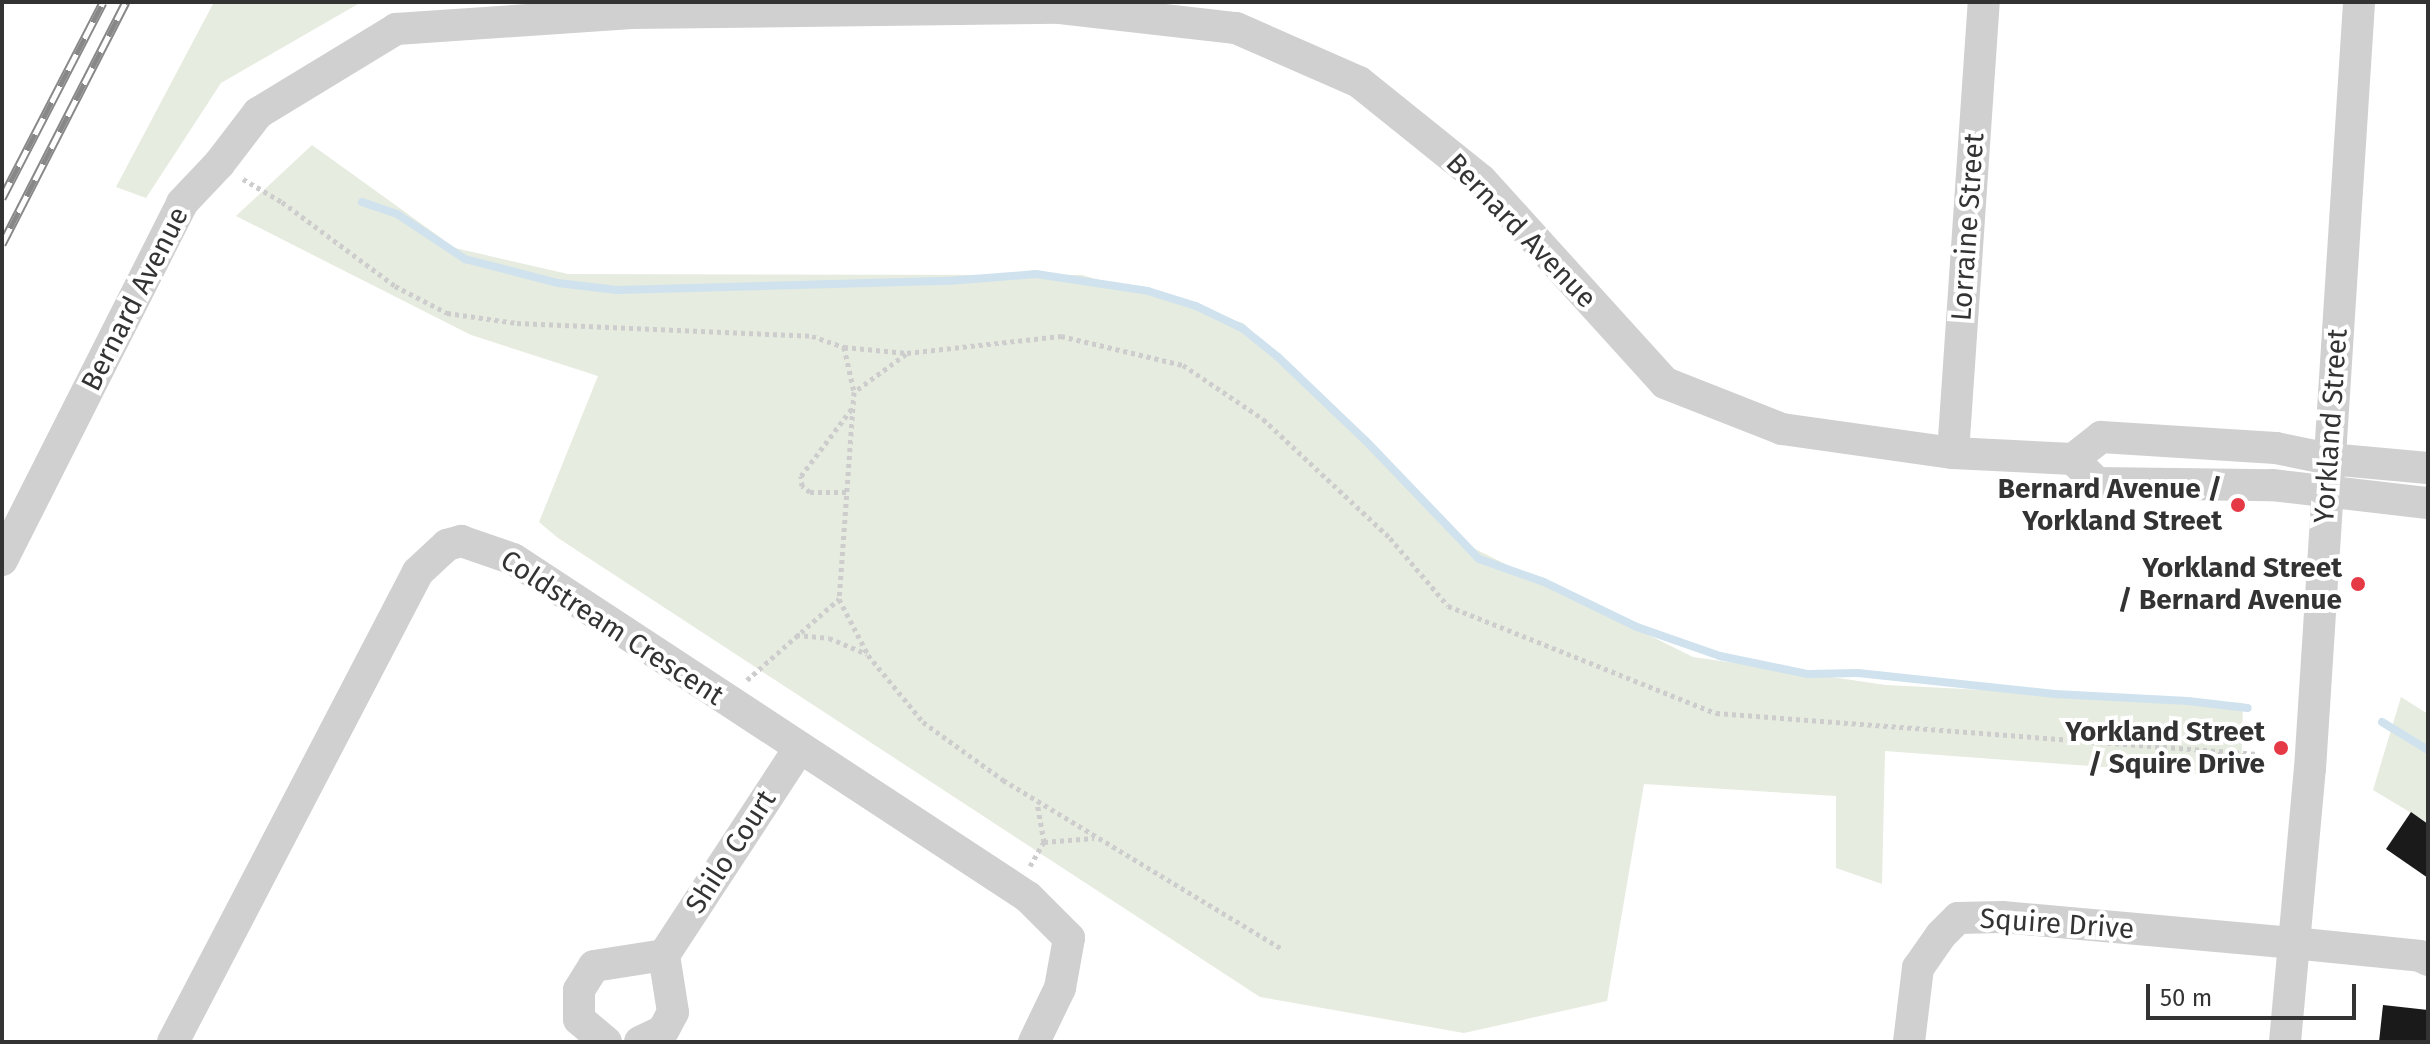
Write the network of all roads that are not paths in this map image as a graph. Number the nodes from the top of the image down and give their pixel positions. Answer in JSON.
{"nodes":[{"id":1,"x":1984,"y":2,"type":"edge"},
{"id":2,"x":2359,"y":2,"type":"edge"},
{"id":3,"x":394,"y":16,"type":"edge"},
{"id":4,"x":1953,"y":453,"type":"junction"},
{"id":5,"x":2073,"y":459,"type":"junction"},
{"id":6,"x":2329,"y":459,"type":"junction"},
{"id":7,"x":2428,"y":468,"type":"edge"},
{"id":8,"x":2325,"y":494,"type":"junction"},
{"id":9,"x":2428,"y":503,"type":"edge"},
{"id":10,"x":2,"y":560,"type":"edge"},
{"id":11,"x":799,"y":749,"type":"junction"},
{"id":12,"x":2293,"y":943,"type":"junction"},
{"id":13,"x":664,"y":955,"type":"junction"},
{"id":14,"x":2428,"y":960,"type":"edge"},
{"id":15,"x":173,"y":1042,"type":"edge"},
{"id":16,"x":606,"y":1042,"type":"edge"},
{"id":17,"x":640,"y":1042,"type":"edge"},
{"id":18,"x":1034,"y":1042,"type":"edge"},
{"id":19,"x":1909,"y":1042,"type":"edge"},
{"id":20,"x":2285,"y":1042,"type":"edge"}],
"edges":[{"from":1,"to":4,"type":"street","name":"Lorraine Street"},
{"from":2,"to":6,"type":"street","name":"Yorkland Street"},
{"from":3,"to":4,"type":"street","name":"Bernard Avenue"},
{"from":3,"to":10,"type":"street","name":"Bernard Avenue"},
{"from":4,"to":5,"type":"street","name":"Bernard Avenue"},
{"from":5,"to":6,"type":"street"},
{"from":5,"to":8,"type":"street"},
{"from":6,"to":7,"type":"street"},
{"from":6,"to":8,"type":"street","name":"Yorkland Street"},
{"from":8,"to":9,"type":"street"},
{"from":8,"to":12,"type":"street","name":"Yorkland Street"},
{"from":11,"to":13,"type":"street","name":"Shilo Court"},
{"from":11,"to":15,"type":"street","name":"Coldstream Crescent"},
{"from":11,"to":18,"type":"street","name":"Coldstream Crescent"},
{"from":12,"to":14,"type":"street"},
{"from":12,"to":19,"type":"street","name":"Squire Drive"},
{"from":12,"to":20,"type":"street","name":"Yorkland Street"},
{"from":13,"to":16,"type":"street"},
{"from":13,"to":17,"type":"street"}]}
